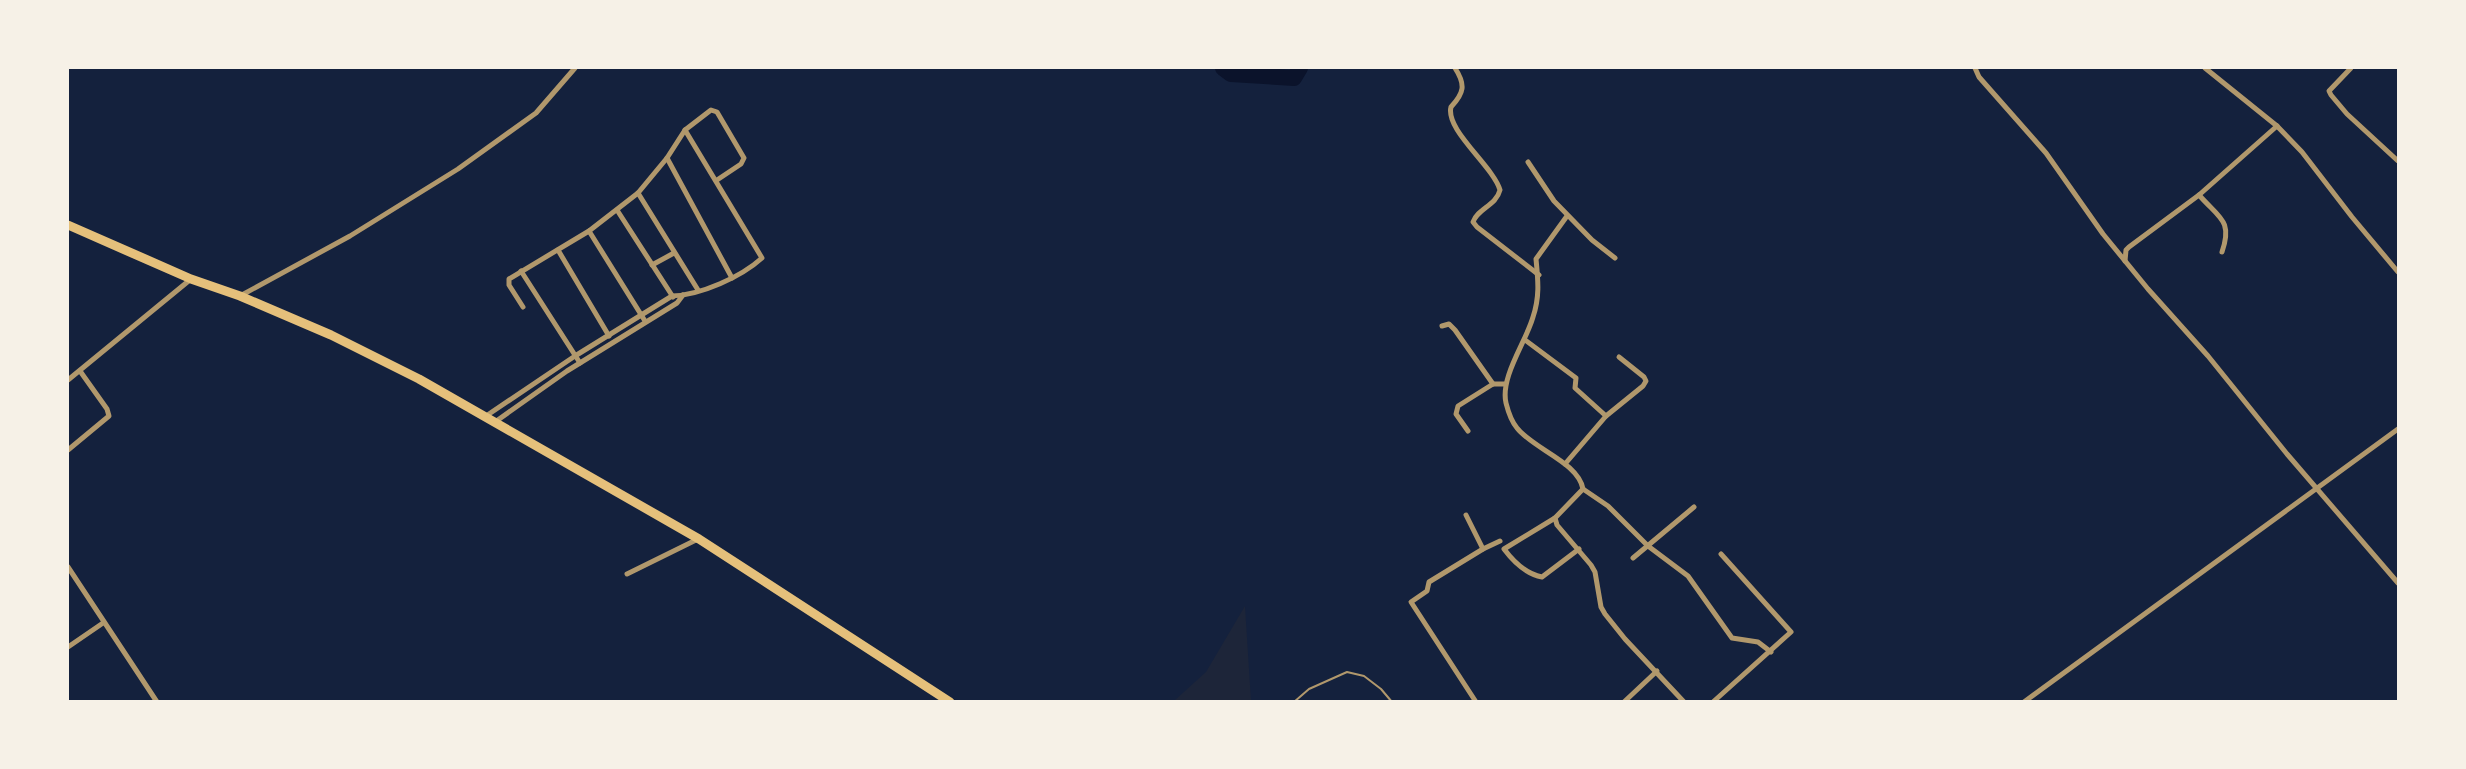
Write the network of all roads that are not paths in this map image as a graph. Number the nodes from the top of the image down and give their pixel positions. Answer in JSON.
{"nodes":[{"id":1,"x":575,"y":68,"type":"edge"},
{"id":2,"x":1455,"y":68,"type":"edge"},
{"id":3,"x":1975,"y":68,"type":"edge"},
{"id":4,"x":2205,"y":68,"type":"edge"},
{"id":5,"x":2351,"y":68,"type":"edge"},
{"id":6,"x":2277,"y":126,"type":"junction"},
{"id":7,"x":685,"y":130,"type":"junction"},
{"id":8,"x":667,"y":158,"type":"junction"},
{"id":9,"x":2398,"y":161,"type":"edge"},
{"id":10,"x":1528,"y":162,"type":"dead end"},
{"id":11,"x":717,"y":180,"type":"junction"},
{"id":12,"x":638,"y":193,"type":"junction"},
{"id":13,"x":2199,"y":195,"type":"junction"},
{"id":14,"x":617,"y":210,"type":"junction"},
{"id":15,"x":1567,"y":216,"type":"junction"},
{"id":16,"x":68,"y":225,"type":"edge"},
{"id":17,"x":588,"y":231,"type":"junction"},
{"id":18,"x":558,"y":250,"type":"junction"},
{"id":19,"x":2222,"y":252,"type":"dead end"},
{"id":20,"x":674,"y":253,"type":"junction"},
{"id":21,"x":1615,"y":258,"type":"dead end"},
{"id":22,"x":2125,"y":261,"type":"junction"},
{"id":23,"x":652,"y":265,"type":"junction"},
{"id":24,"x":521,"y":271,"type":"junction"},
{"id":25,"x":2398,"y":272,"type":"edge"},
{"id":26,"x":1539,"y":275,"type":"junction"},
{"id":27,"x":732,"y":278,"type":"junction"},
{"id":28,"x":191,"y":279,"type":"junction"},
{"id":29,"x":698,"y":290,"type":"junction"},
{"id":30,"x":240,"y":296,"type":"junction"},
{"id":31,"x":672,"y":296,"type":"junction"},
{"id":32,"x":683,"y":296,"type":"junction"},
{"id":33,"x":677,"y":303,"type":"junction"},
{"id":34,"x":523,"y":307,"type":"dead end"},
{"id":35,"x":641,"y":314,"type":"junction"},
{"id":36,"x":645,"y":321,"type":"junction"},
{"id":37,"x":1442,"y":326,"type":"dead end"},
{"id":38,"x":608,"y":335,"type":"junction"},
{"id":39,"x":1525,"y":340,"type":"junction"},
{"id":40,"x":613,"y":342,"type":"junction"},
{"id":41,"x":575,"y":356,"type":"junction"},
{"id":42,"x":1619,"y":357,"type":"dead end"},
{"id":43,"x":580,"y":363,"type":"junction"},
{"id":44,"x":80,"y":370,"type":"junction"},
{"id":45,"x":544,"y":376,"type":"junction"},
{"id":46,"x":68,"y":380,"type":"edge"},
{"id":47,"x":548,"y":384,"type":"junction"},
{"id":48,"x":1493,"y":384,"type":"junction"},
{"id":49,"x":1505,"y":384,"type":"junction"},
{"id":50,"x":486,"y":416,"type":"junction"},
{"id":51,"x":1606,"y":416,"type":"junction"},
{"id":52,"x":495,"y":422,"type":"junction"},
{"id":53,"x":2398,"y":429,"type":"edge"},
{"id":54,"x":1468,"y":431,"type":"dead end"},
{"id":55,"x":68,"y":450,"type":"edge"},
{"id":56,"x":1565,"y":465,"type":"junction"},
{"id":57,"x":2318,"y":487,"type":"junction"},
{"id":58,"x":1584,"y":489,"type":"junction"},
{"id":59,"x":1694,"y":507,"type":"dead end"},
{"id":60,"x":1466,"y":515,"type":"dead end"},
{"id":61,"x":1555,"y":518,"type":"junction"},
{"id":62,"x":699,"y":538,"type":"junction"},
{"id":63,"x":1648,"y":546,"type":"junction"},
{"id":64,"x":1483,"y":549,"type":"junction"},
{"id":65,"x":1504,"y":549,"type":"junction"},
{"id":66,"x":1579,"y":549,"type":"junction"},
{"id":67,"x":1721,"y":554,"type":"dead end"},
{"id":68,"x":1632,"y":558,"type":"dead end"},
{"id":69,"x":68,"y":567,"type":"edge"},
{"id":70,"x":627,"y":574,"type":"dead end"},
{"id":71,"x":2398,"y":583,"type":"edge"},
{"id":72,"x":103,"y":623,"type":"junction"},
{"id":73,"x":68,"y":647,"type":"edge"},
{"id":74,"x":1771,"y":652,"type":"junction"},
{"id":75,"x":1657,"y":671,"type":"junction"},
{"id":76,"x":157,"y":702,"type":"edge"},
{"id":77,"x":950,"y":702,"type":"edge"},
{"id":78,"x":1294,"y":702,"type":"edge"},
{"id":79,"x":1392,"y":702,"type":"edge"},
{"id":80,"x":1476,"y":702,"type":"edge"},
{"id":81,"x":1624,"y":702,"type":"edge"},
{"id":82,"x":1684,"y":702,"type":"edge"},
{"id":83,"x":1713,"y":702,"type":"edge"},
{"id":84,"x":2024,"y":702,"type":"edge"}],
"edges":[{"from":1,"to":30,"type":"street"},
{"from":2,"to":26,"type":"street"},
{"from":3,"to":22,"type":"street"},
{"from":4,"to":6,"type":"street"},
{"from":5,"to":9,"type":"street"},
{"from":6,"to":13,"type":"street"},
{"from":6,"to":25,"type":"street"},
{"from":7,"to":8,"type":"street"},
{"from":7,"to":11,"type":"street"},
{"from":7,"to":11,"type":"street"},
{"from":8,"to":12,"type":"street"},
{"from":8,"to":27,"type":"street"},
{"from":10,"to":15,"type":"street"},
{"from":11,"to":27,"type":"street"},
{"from":12,"to":14,"type":"street"},
{"from":12,"to":20,"type":"street"},
{"from":13,"to":19,"type":"street"},
{"from":13,"to":22,"type":"street"},
{"from":14,"to":17,"type":"street"},
{"from":14,"to":23,"type":"street"},
{"from":15,"to":21,"type":"street"},
{"from":15,"to":26,"type":"street"},
{"from":16,"to":28,"type":"highway"},
{"from":17,"to":18,"type":"street"},
{"from":17,"to":35,"type":"street"},
{"from":18,"to":24,"type":"street"},
{"from":18,"to":38,"type":"street"},
{"from":20,"to":23,"type":"street"},
{"from":20,"to":29,"type":"street"},
{"from":22,"to":57,"type":"street"},
{"from":23,"to":31,"type":"street"},
{"from":24,"to":34,"type":"street"},
{"from":24,"to":41,"type":"street"},
{"from":26,"to":39,"type":"street"},
{"from":27,"to":29,"type":"street"},
{"from":28,"to":30,"type":"highway"},
{"from":28,"to":44,"type":"street"},
{"from":29,"to":32,"type":"street"},
{"from":30,"to":50,"type":"highway"},
{"from":31,"to":32,"type":"street"},
{"from":31,"to":33,"type":"street"},
{"from":31,"to":35,"type":"street"},
{"from":32,"to":33,"type":"street"},
{"from":33,"to":36,"type":"street"},
{"from":35,"to":36,"type":"street"},
{"from":35,"to":38,"type":"street"},
{"from":36,"to":40,"type":"street"},
{"from":37,"to":48,"type":"street"},
{"from":38,"to":40,"type":"street"},
{"from":38,"to":41,"type":"street"},
{"from":39,"to":49,"type":"street"},
{"from":39,"to":51,"type":"street"},
{"from":40,"to":43,"type":"street"},
{"from":41,"to":43,"type":"street"},
{"from":41,"to":45,"type":"street"},
{"from":42,"to":51,"type":"street"},
{"from":43,"to":47,"type":"street"},
{"from":44,"to":46,"type":"street"},
{"from":44,"to":55,"type":"street"},
{"from":45,"to":47,"type":"street"},
{"from":45,"to":50,"type":"street"},
{"from":47,"to":52,"type":"street"},
{"from":48,"to":49,"type":"street"},
{"from":48,"to":54,"type":"street"},
{"from":49,"to":56,"type":"street"},
{"from":50,"to":52,"type":"highway"},
{"from":51,"to":56,"type":"street"},
{"from":52,"to":62,"type":"highway"},
{"from":53,"to":57,"type":"street"},
{"from":56,"to":58,"type":"street"},
{"from":57,"to":71,"type":"street"},
{"from":57,"to":84,"type":"street"},
{"from":58,"to":61,"type":"street"},
{"from":58,"to":63,"type":"street"},
{"from":59,"to":63,"type":"street"},
{"from":60,"to":64,"type":"street"},
{"from":61,"to":65,"type":"street"},
{"from":61,"to":66,"type":"street"},
{"from":62,"to":70,"type":"street"},
{"from":62,"to":77,"type":"highway"},
{"from":63,"to":68,"type":"street"},
{"from":63,"to":74,"type":"street"},
{"from":64,"to":65,"type":"street"},
{"from":64,"to":80,"type":"street"},
{"from":65,"to":66,"type":"street"},
{"from":66,"to":75,"type":"street"},
{"from":67,"to":74,"type":"street"},
{"from":69,"to":72,"type":"street"},
{"from":72,"to":73,"type":"street"},
{"from":72,"to":76,"type":"street"},
{"from":74,"to":83,"type":"street"},
{"from":75,"to":81,"type":"street"},
{"from":75,"to":82,"type":"street"},
{"from":78,"to":79,"type":"lane"}]}
